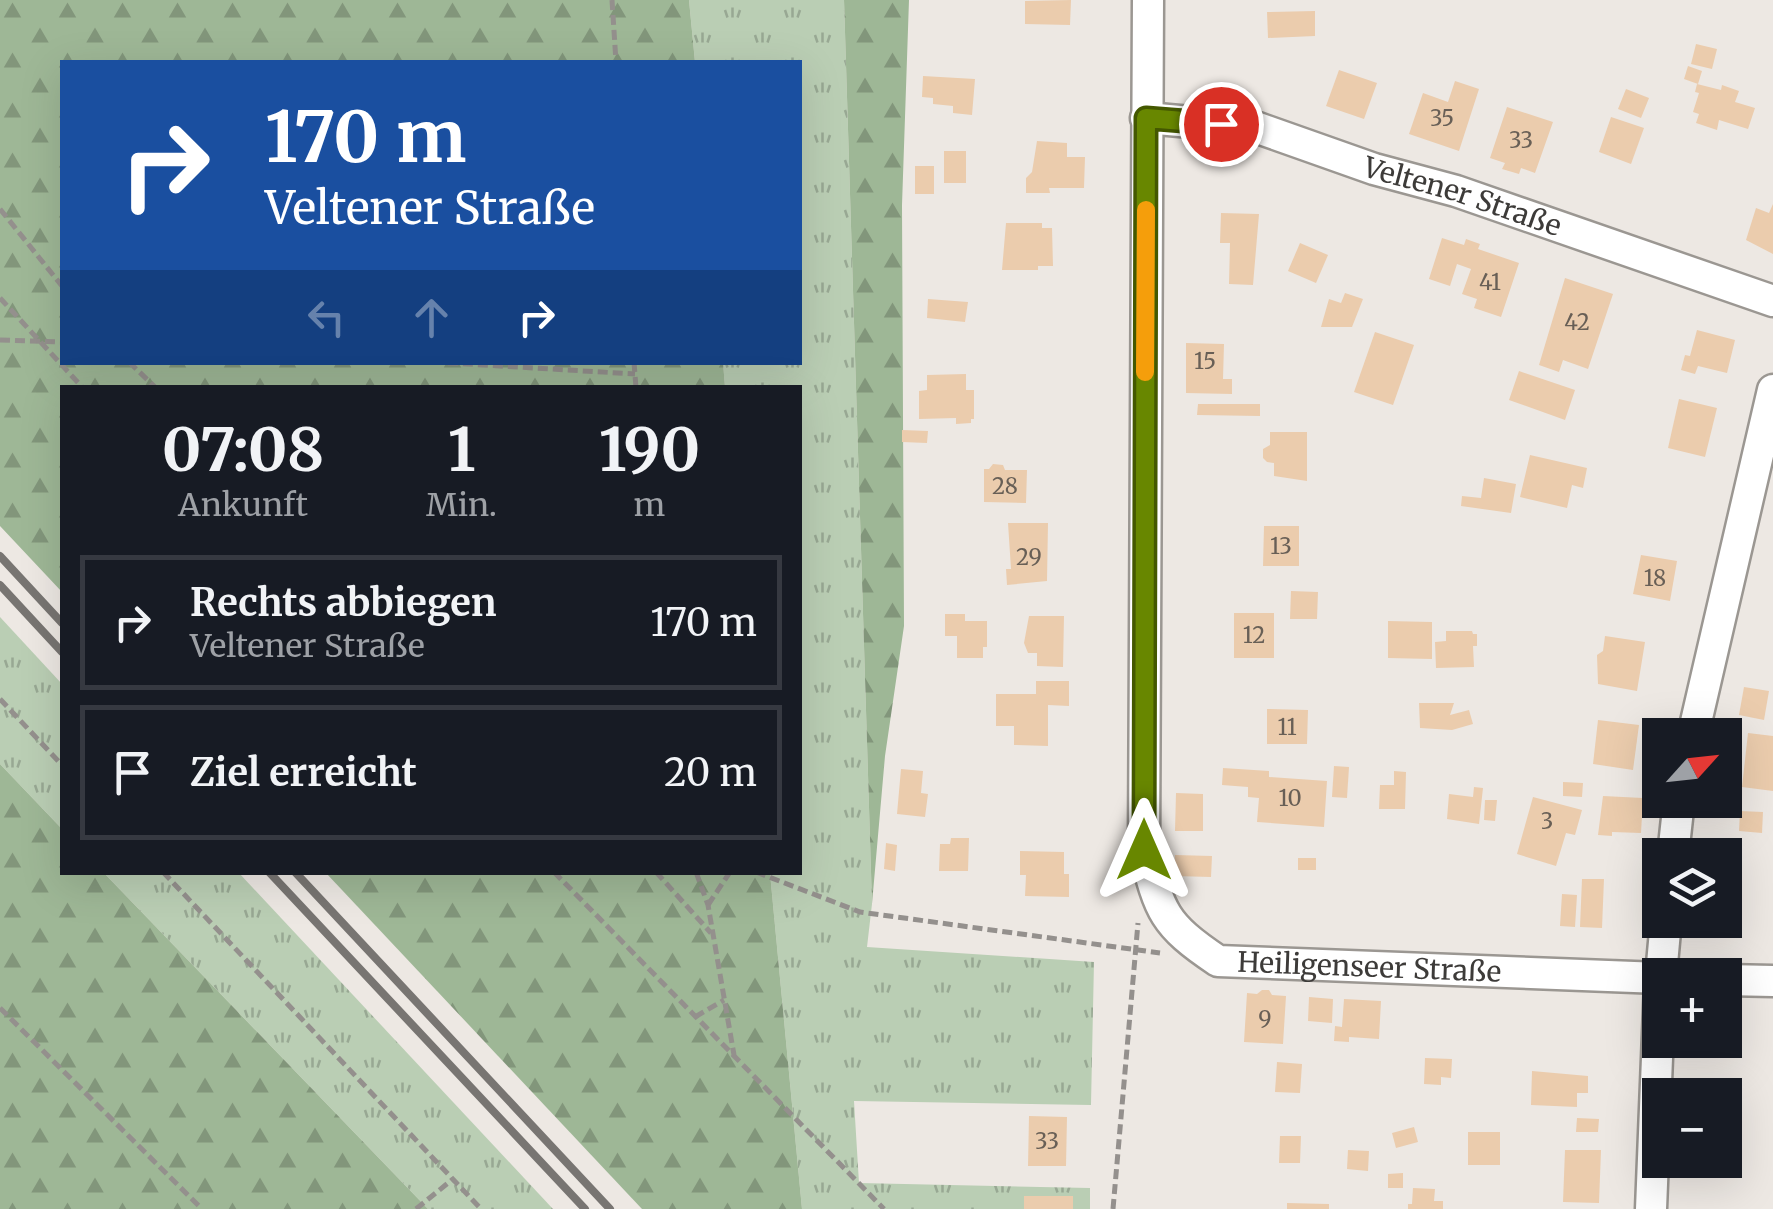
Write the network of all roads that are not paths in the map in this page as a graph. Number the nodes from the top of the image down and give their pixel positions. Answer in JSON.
{"nodes":[{"id":1,"x":1148,"y":0,"type":"edge"},
{"id":2,"x":1146,"y":118,"type":"junction"},
{"id":3,"x":1773,"y":301,"type":"edge"},
{"id":4,"x":1773,"y":390,"type":"edge"},
{"id":5,"x":1697,"y":718,"type":"edge"},
{"id":6,"x":1642,"y":978,"type":"edge"},
{"id":7,"x":1742,"y":980,"type":"edge"},
{"id":8,"x":1773,"y":980,"type":"edge"},
{"id":9,"x":1657,"y":1058,"type":"edge"},
{"id":10,"x":1652,"y":1209,"type":"edge"}],
"edges":[{"from":1,"to":2,"type":"street","name":"Heiligenseer Straße"},
{"from":2,"to":3,"type":"street","name":"Veltener Straße"},
{"from":2,"to":6,"type":"street","name":"Heiligenseer Straße"},
{"from":4,"to":5,"type":"street"},
{"from":7,"to":8,"type":"street"},
{"from":9,"to":10,"type":"street"}]}
